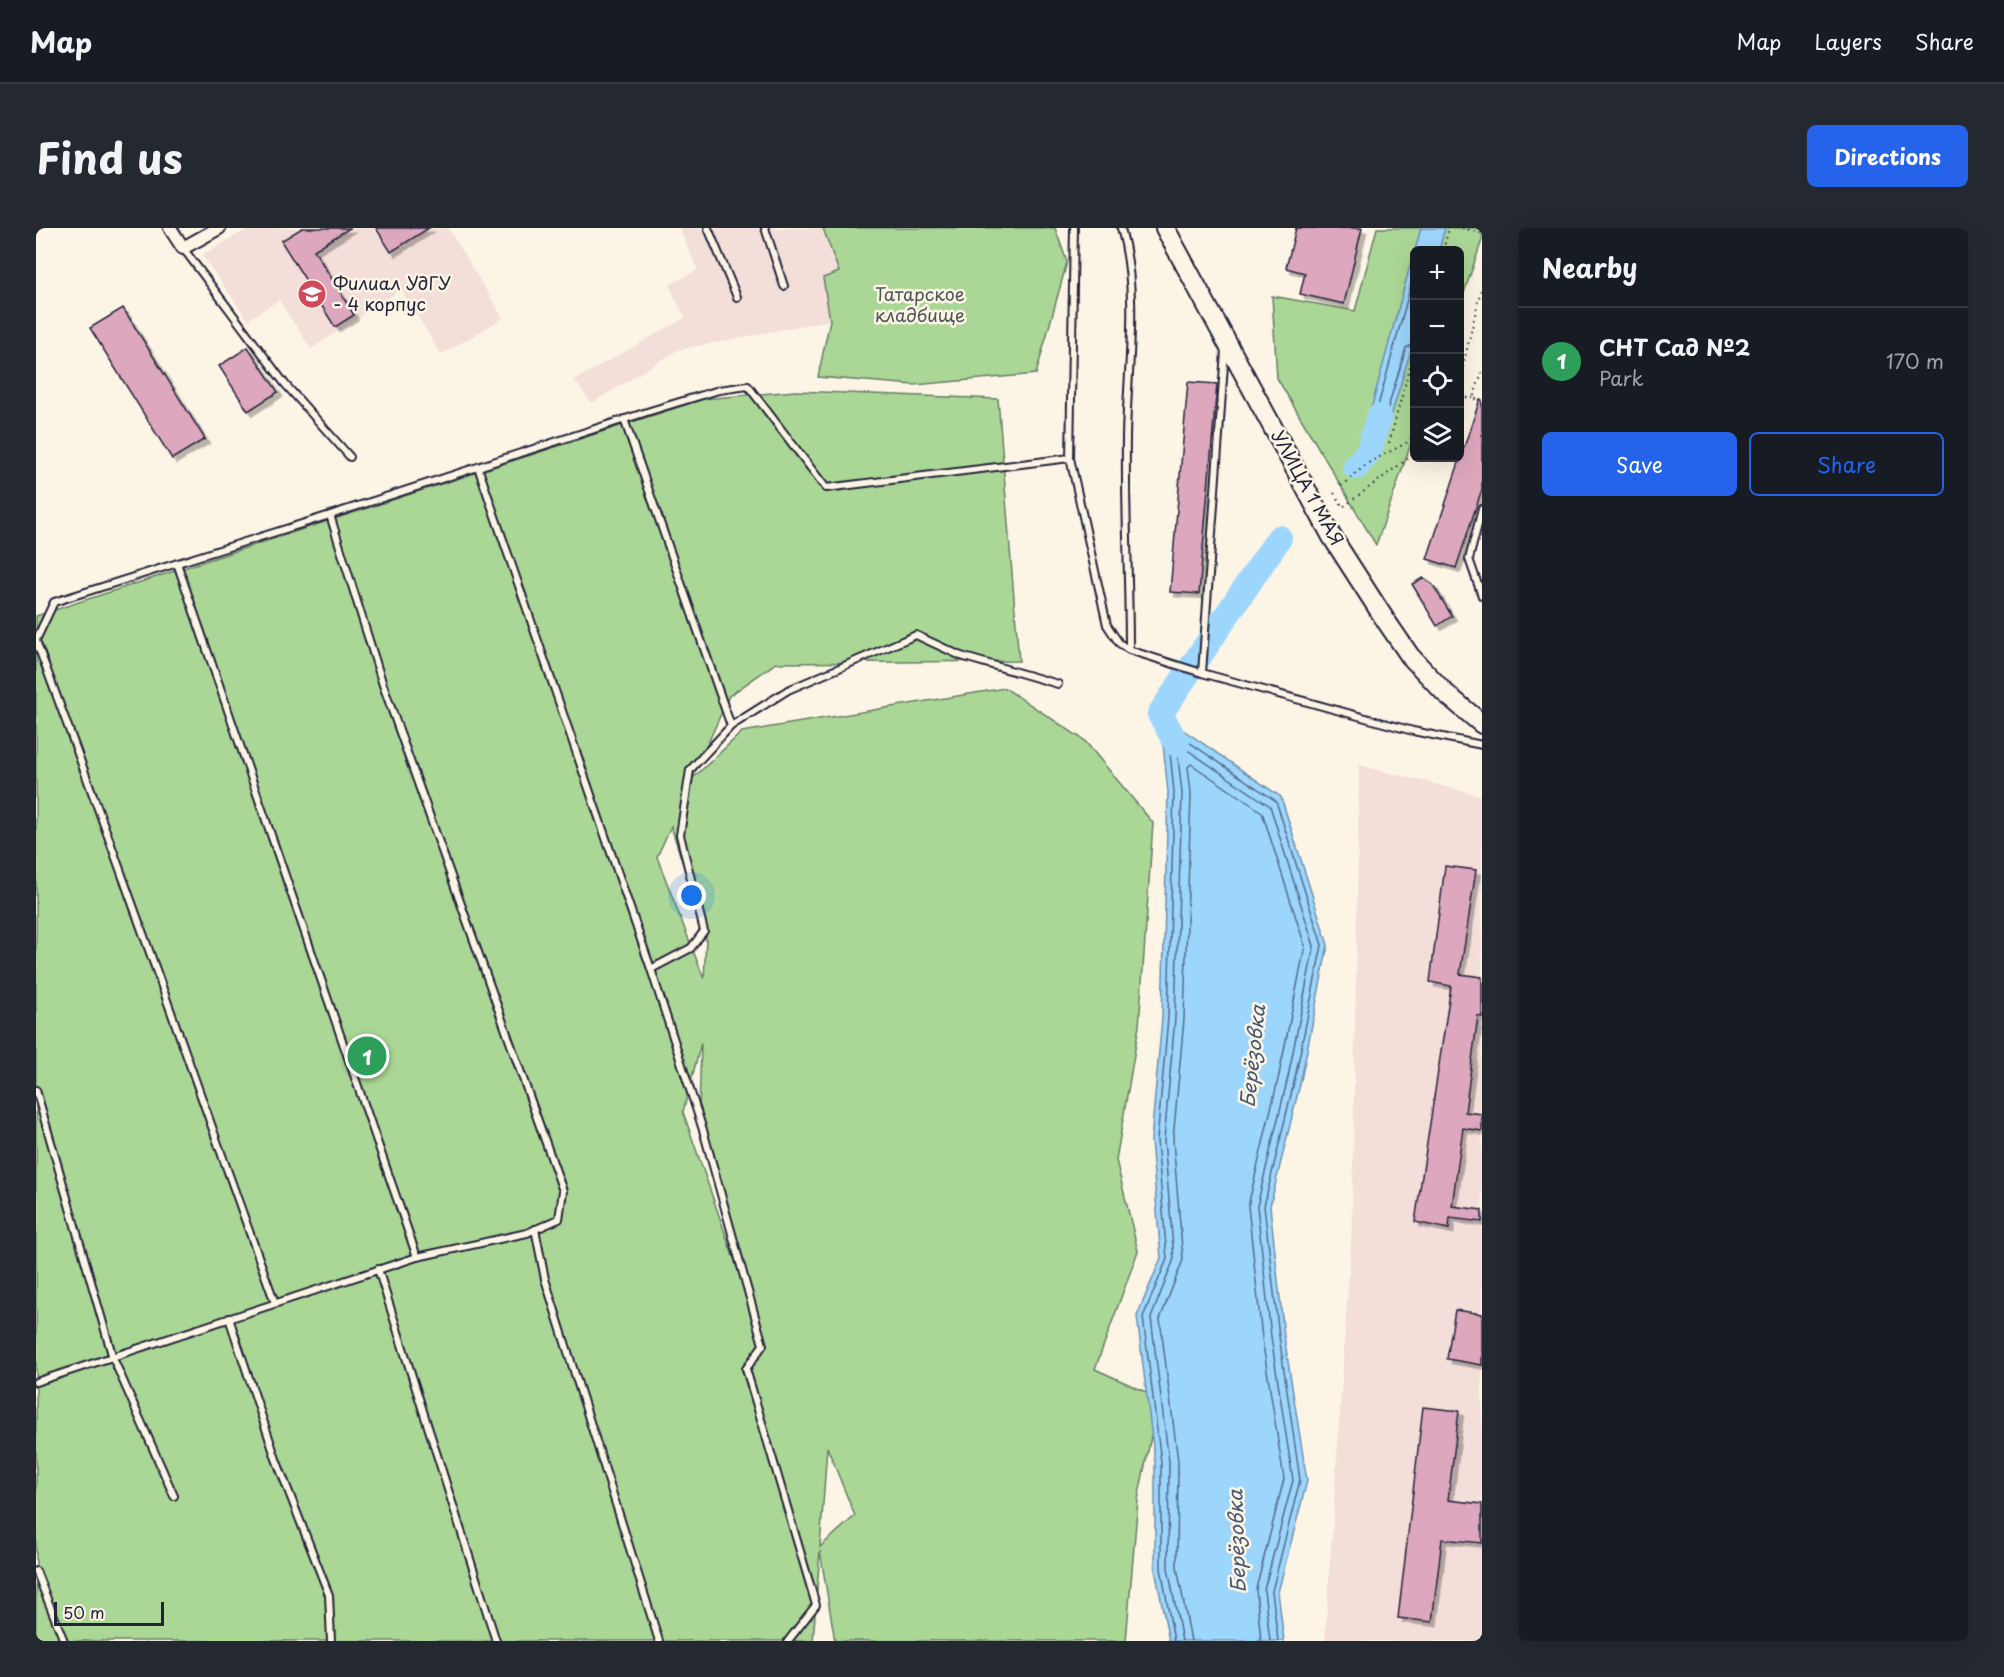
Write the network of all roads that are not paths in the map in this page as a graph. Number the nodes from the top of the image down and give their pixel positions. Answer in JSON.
{"nodes":[{"id":1,"x":170,"y":228,"type":"edge"},
{"id":2,"x":219,"y":228,"type":"edge"},
{"id":3,"x":708,"y":228,"type":"edge"},
{"id":4,"x":765,"y":228,"type":"edge"},
{"id":5,"x":1074,"y":228,"type":"edge"},
{"id":6,"x":1121,"y":228,"type":"edge"},
{"id":7,"x":1165,"y":228,"type":"edge"},
{"id":8,"x":183,"y":248,"type":"junction"},
{"id":9,"x":784,"y":286,"type":"dead end"},
{"id":10,"x":737,"y":297,"type":"dead end"},
{"id":11,"x":1226,"y":340,"type":"junction"},
{"id":12,"x":624,"y":419,"type":"junction"},
{"id":13,"x":350,"y":457,"type":"dead end"},
{"id":14,"x":1070,"y":458,"type":"junction"},
{"id":15,"x":478,"y":467,"type":"junction"},
{"id":16,"x":1482,"y":509,"type":"edge"},
{"id":17,"x":330,"y":515,"type":"junction"},
{"id":18,"x":177,"y":563,"type":"junction"},
{"id":19,"x":1482,"y":596,"type":"edge"},
{"id":20,"x":36,"y":640,"type":"edge"},
{"id":21,"x":1128,"y":650,"type":"junction"},
{"id":22,"x":1202,"y":673,"type":"junction"},
{"id":23,"x":1058,"y":684,"type":"dead end"},
{"id":24,"x":1482,"y":724,"type":"edge"},
{"id":25,"x":731,"y":726,"type":"junction"},
{"id":26,"x":1482,"y":745,"type":"edge"},
{"id":27,"x":651,"y":969,"type":"junction"},
{"id":28,"x":36,"y":1090,"type":"edge"},
{"id":29,"x":535,"y":1229,"type":"junction"},
{"id":30,"x":417,"y":1257,"type":"junction"},
{"id":31,"x":378,"y":1269,"type":"junction"},
{"id":32,"x":274,"y":1303,"type":"junction"},
{"id":33,"x":229,"y":1318,"type":"junction"},
{"id":34,"x":113,"y":1358,"type":"junction"},
{"id":35,"x":36,"y":1382,"type":"edge"},
{"id":36,"x":174,"y":1496,"type":"dead end"},
{"id":37,"x":36,"y":1571,"type":"edge"},
{"id":38,"x":64,"y":1641,"type":"edge"},
{"id":39,"x":331,"y":1641,"type":"edge"},
{"id":40,"x":496,"y":1641,"type":"edge"},
{"id":41,"x":659,"y":1641,"type":"edge"},
{"id":42,"x":788,"y":1641,"type":"edge"}],
"edges":[{"from":1,"to":8,"type":"street"},
{"from":2,"to":8,"type":"street"},
{"from":3,"to":10,"type":"lane"},
{"from":4,"to":9,"type":"lane"},
{"from":5,"to":14,"type":"lane"},
{"from":6,"to":21,"type":"lane"},
{"from":7,"to":11,"type":"main road","name":"УЛИЦА 1 МАЯ"},
{"from":8,"to":13,"type":"lane"},
{"from":11,"to":22,"type":"lane"},
{"from":11,"to":24,"type":"main road","name":"УЛИЦА 1 МАЯ"},
{"from":12,"to":14,"type":"lane"},
{"from":12,"to":15,"type":"lane"},
{"from":12,"to":25,"type":"lane"},
{"from":14,"to":21,"type":"lane"},
{"from":15,"to":17,"type":"lane"},
{"from":15,"to":27,"type":"lane"},
{"from":16,"to":19,"type":"lane"},
{"from":17,"to":18,"type":"lane"},
{"from":17,"to":29,"type":"lane"},
{"from":18,"to":20,"type":"lane"},
{"from":18,"to":30,"type":"lane"},
{"from":20,"to":32,"type":"lane"},
{"from":21,"to":22,"type":"lane"},
{"from":22,"to":26,"type":"lane"},
{"from":23,"to":25,"type":"lane"},
{"from":25,"to":27,"type":"lane"},
{"from":27,"to":42,"type":"lane"},
{"from":28,"to":34,"type":"lane"},
{"from":29,"to":30,"type":"lane"},
{"from":29,"to":41,"type":"lane"},
{"from":30,"to":31,"type":"lane"},
{"from":31,"to":32,"type":"lane"},
{"from":31,"to":40,"type":"lane"},
{"from":32,"to":33,"type":"lane"},
{"from":33,"to":34,"type":"lane"},
{"from":33,"to":39,"type":"lane"},
{"from":34,"to":35,"type":"lane"},
{"from":34,"to":36,"type":"lane"},
{"from":37,"to":38,"type":"lane"}]}
